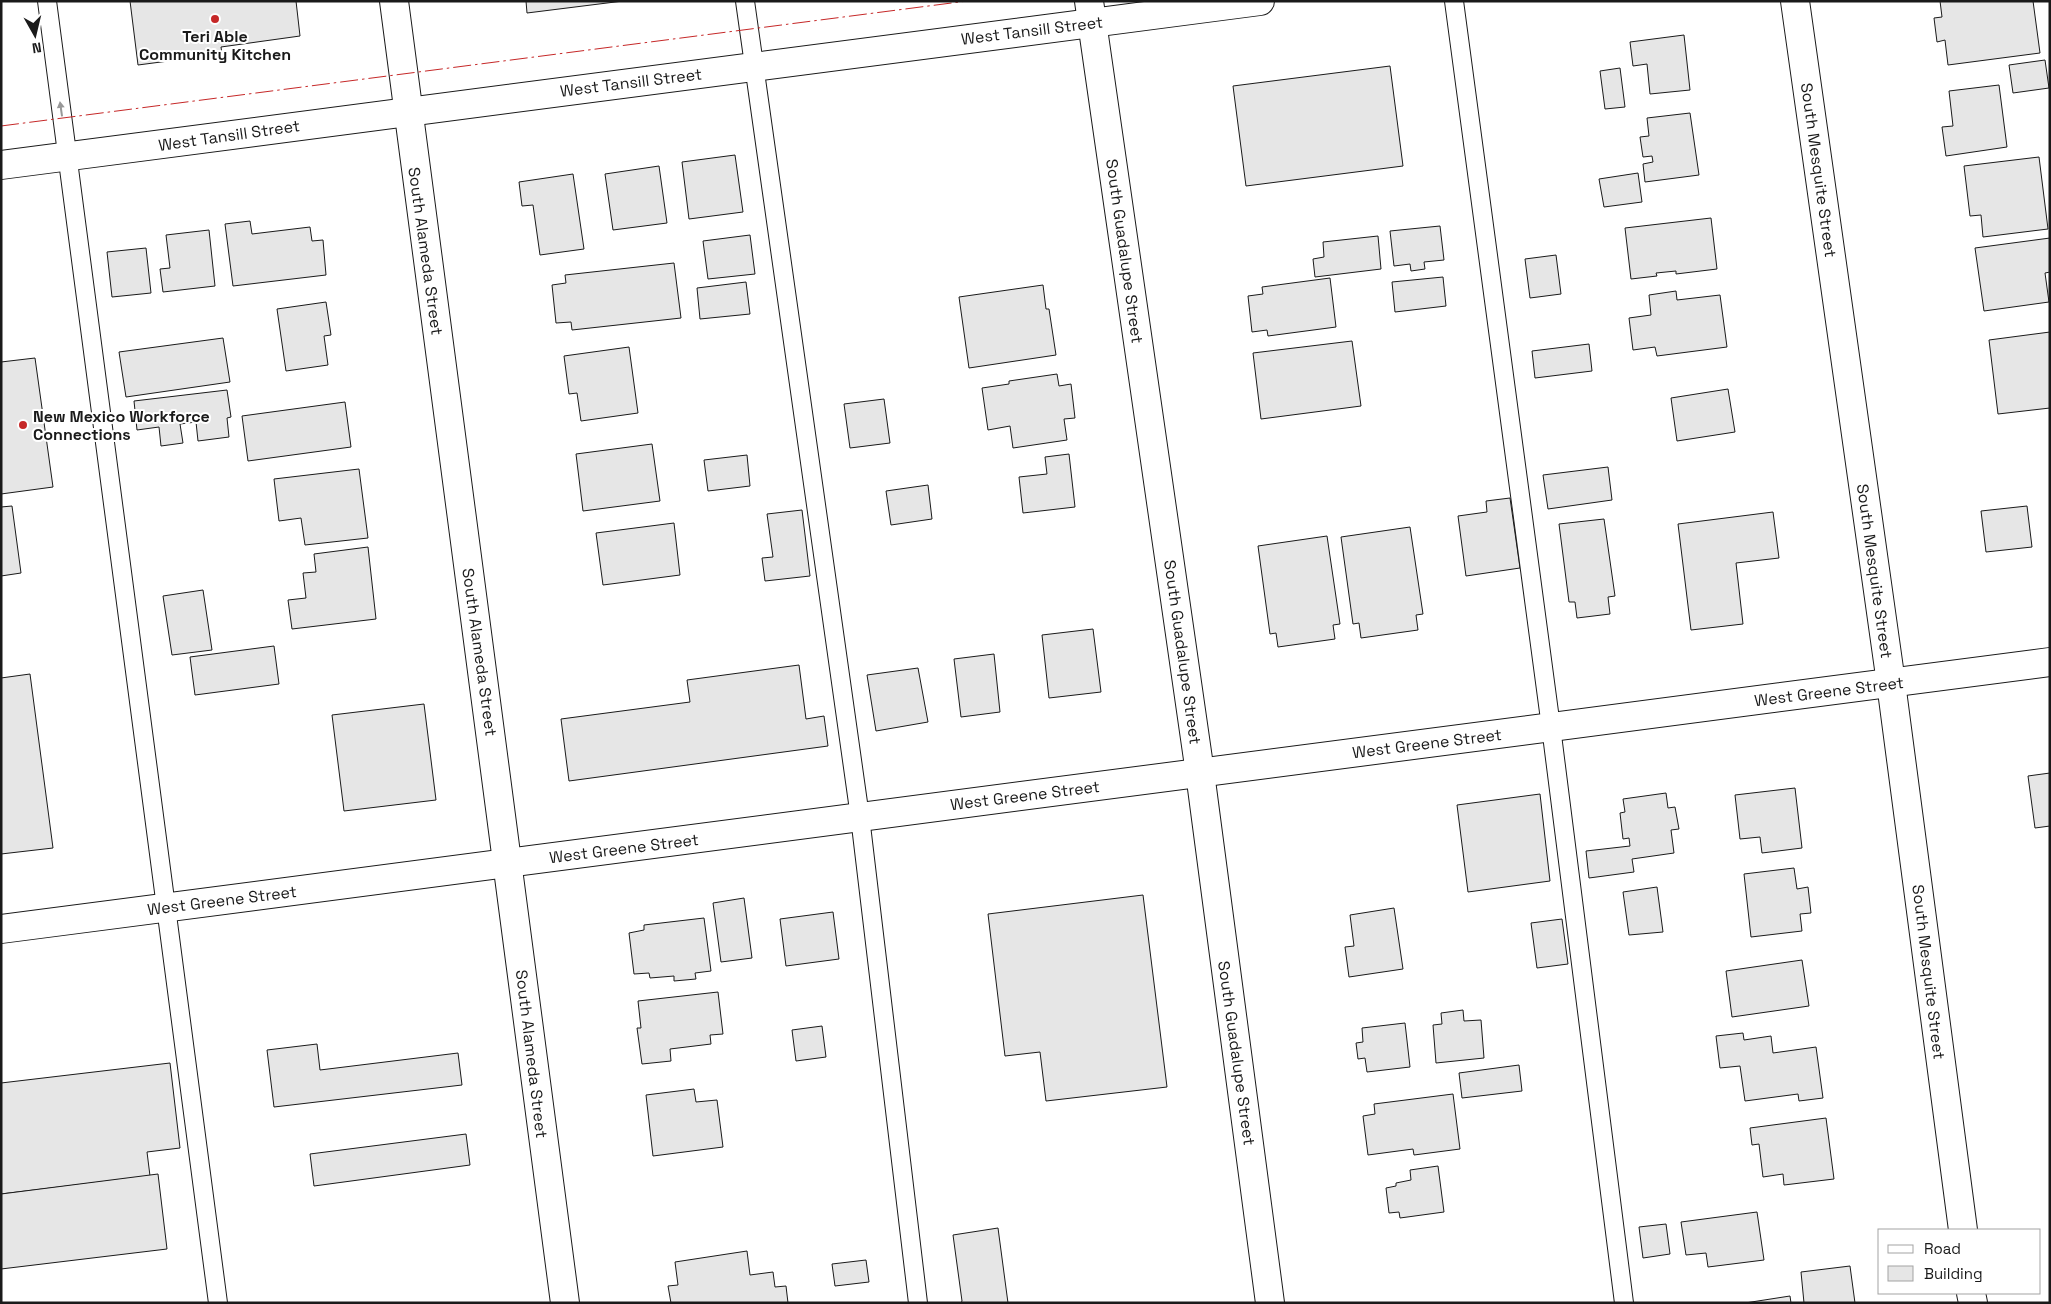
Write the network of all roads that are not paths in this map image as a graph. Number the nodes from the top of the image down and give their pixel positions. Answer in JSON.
{"nodes":[{"id":1,"x":47,"y":1,"type":"edge"},
{"id":2,"x":394,"y":1,"type":"edge"},
{"id":3,"x":745,"y":1,"type":"edge"},
{"id":4,"x":1260,"y":1,"type":"edge"},
{"id":5,"x":1454,"y":1,"type":"edge"},
{"id":6,"x":1795,"y":1,"type":"edge"},
{"id":7,"x":1090,"y":12,"type":"edge"},
{"id":8,"x":753,"y":66,"type":"junction"},
{"id":9,"x":408,"y":111,"type":"junction"},
{"id":10,"x":67,"y":157,"type":"junction"},
{"id":11,"x":1,"y":165,"type":"edge"},
{"id":12,"x":2050,"y":662,"type":"edge"},
{"id":13,"x":1891,"y":683,"type":"junction"},
{"id":14,"x":1550,"y":727,"type":"junction"},
{"id":15,"x":1200,"y":773,"type":"junction"},
{"id":16,"x":860,"y":817,"type":"junction"},
{"id":17,"x":508,"y":863,"type":"junction"},
{"id":18,"x":167,"y":907,"type":"junction"},
{"id":19,"x":1,"y":929,"type":"edge"},
{"id":20,"x":1963,"y":1229,"type":"edge"},
{"id":21,"x":218,"y":1303,"type":"edge"},
{"id":22,"x":565,"y":1303,"type":"edge"},
{"id":23,"x":918,"y":1303,"type":"edge"},
{"id":24,"x":1270,"y":1303,"type":"edge"},
{"id":25,"x":1624,"y":1303,"type":"edge"}],
"edges":[{"from":10,"to":1,"type":"lane","one_way":true},
{"from":2,"to":9,"type":"street","name":"South Alameda Street"},
{"from":3,"to":8,"type":"lane"},
{"from":4,"to":7,"type":"street","name":"West Tansill Street"},
{"from":5,"to":14,"type":"lane"},
{"from":6,"to":13,"type":"street","name":"South Mesquite Street"},
{"from":7,"to":8,"type":"street","name":"West Tansill Street"},
{"from":7,"to":15,"type":"street","name":"South Guadalupe Street"},
{"from":8,"to":9,"type":"street","name":"West Tansill Street"},
{"from":8,"to":16,"type":"lane"},
{"from":9,"to":10,"type":"street","name":"West Tansill Street"},
{"from":9,"to":17,"type":"street","name":"South Alameda Street"},
{"from":10,"to":11,"type":"street","name":"West Tansill Street"},
{"from":10,"to":18,"type":"lane"},
{"from":12,"to":13,"type":"street","name":"West Greene Street"},
{"from":13,"to":14,"type":"street","name":"West Greene Street"},
{"from":13,"to":20,"type":"street","name":"South Mesquite Street"},
{"from":14,"to":15,"type":"street","name":"West Greene Street"},
{"from":14,"to":25,"type":"lane"},
{"from":15,"to":16,"type":"street","name":"West Greene Street"},
{"from":15,"to":24,"type":"street","name":"South Guadalupe Street"},
{"from":16,"to":17,"type":"street","name":"West Greene Street"},
{"from":16,"to":23,"type":"lane"},
{"from":17,"to":18,"type":"street","name":"West Greene Street"},
{"from":17,"to":22,"type":"street","name":"South Alameda Street"},
{"from":18,"to":19,"type":"street","name":"West Greene Street"},
{"from":18,"to":21,"type":"lane"}]}
